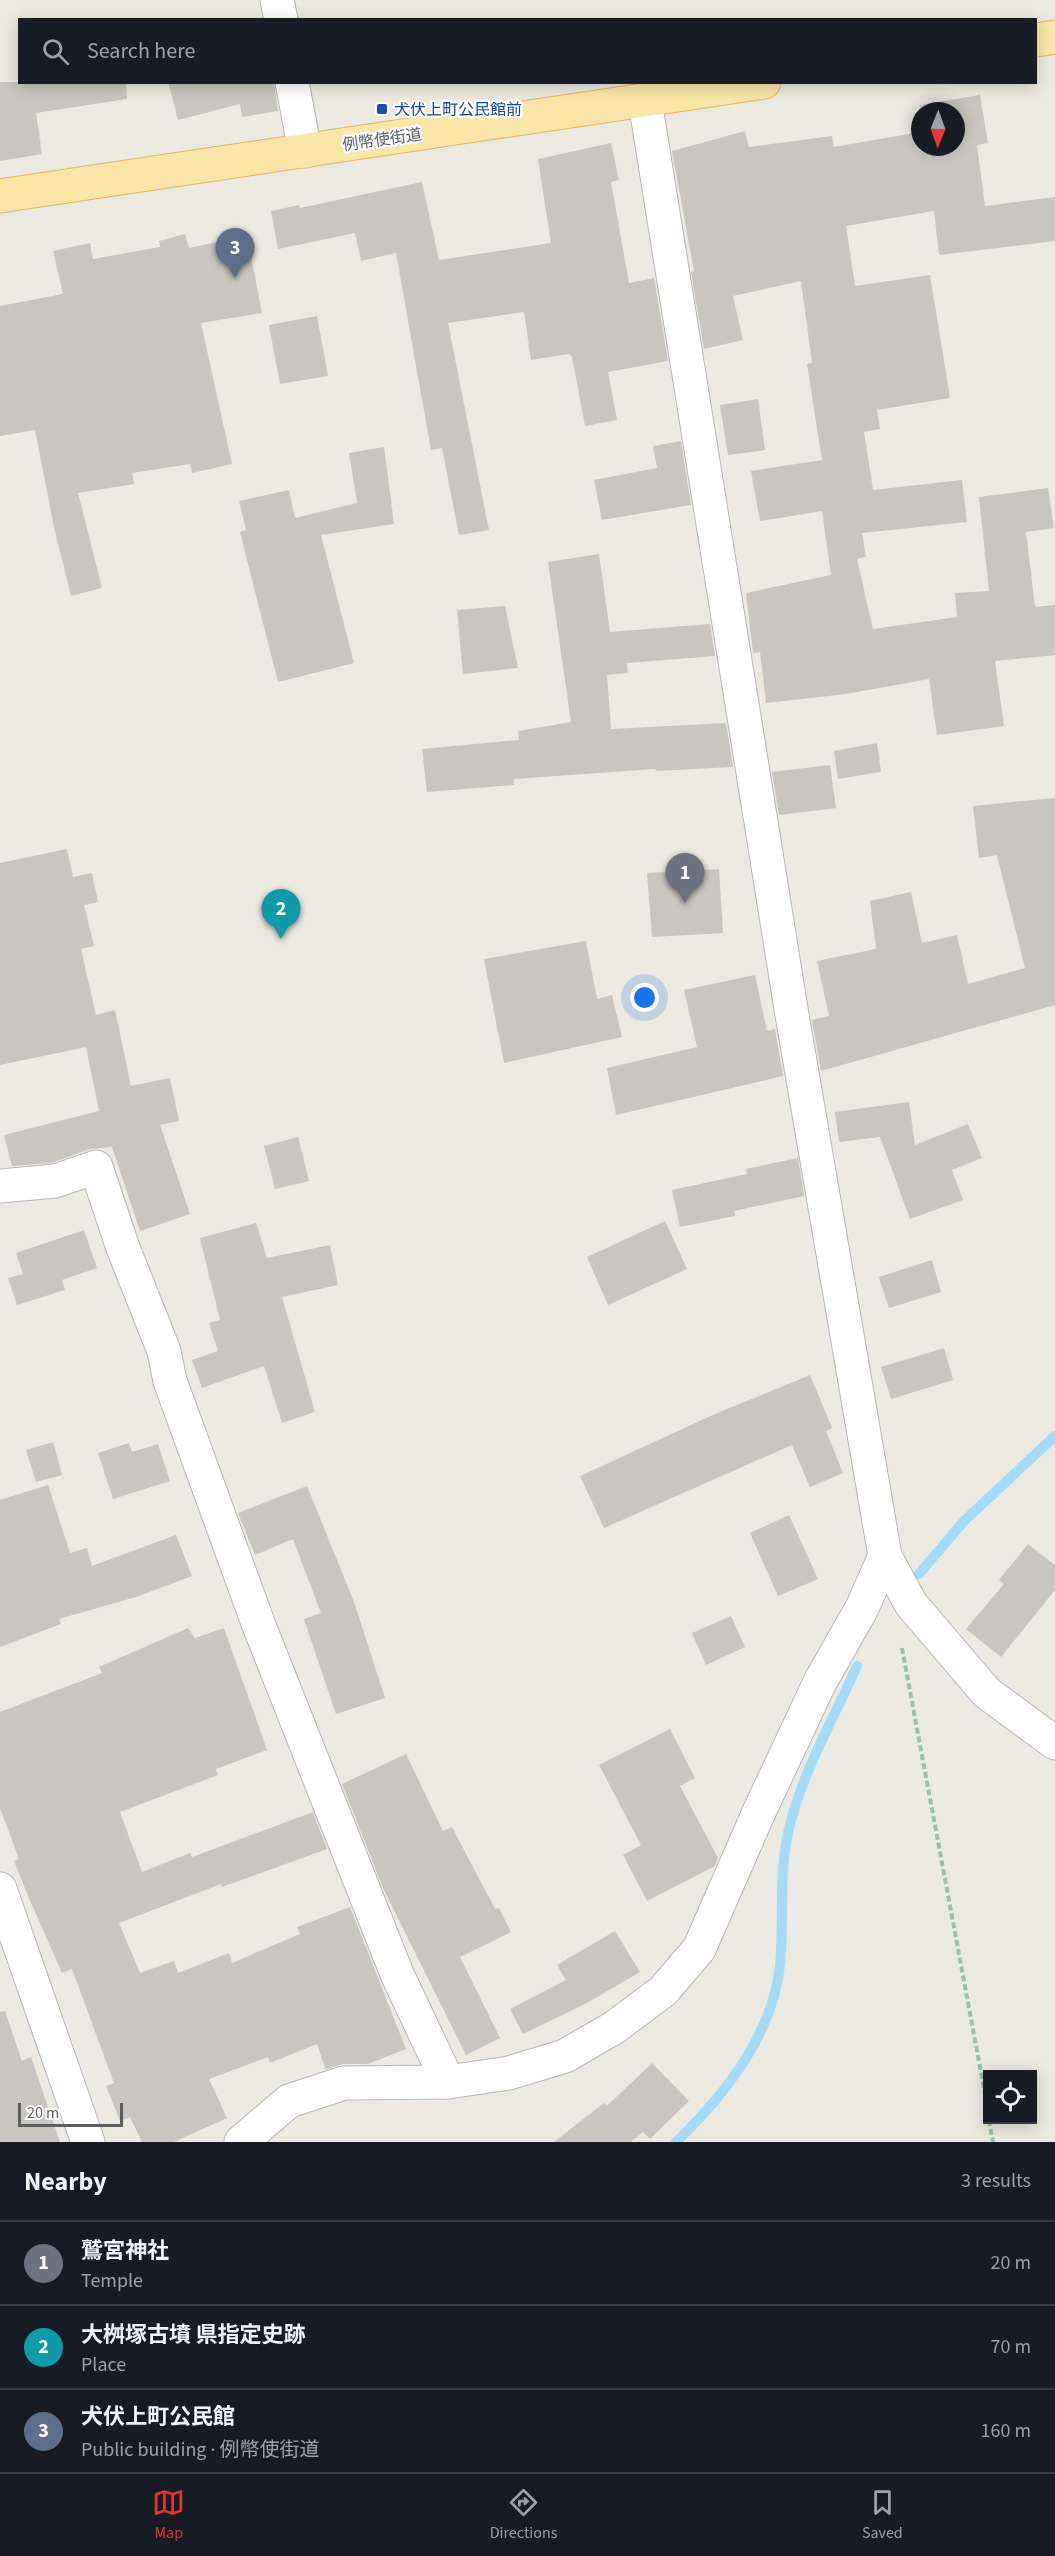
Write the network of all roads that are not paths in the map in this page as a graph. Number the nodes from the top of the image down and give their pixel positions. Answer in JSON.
{"nodes":[{"id":1,"x":277,"y":0,"type":"edge"},
{"id":2,"x":280,"y":18,"type":"edge"},
{"id":3,"x":1055,"y":37,"type":"edge"},
{"id":4,"x":1037,"y":40,"type":"edge"},
{"id":5,"x":292,"y":84,"type":"edge"},
{"id":6,"x":751,"y":84,"type":"edge"},
{"id":7,"x":645,"y":101,"type":"junction"},
{"id":8,"x":305,"y":151,"type":"junction"},
{"id":9,"x":0,"y":196,"type":"edge"},
{"id":10,"x":0,"y":1186,"type":"edge"},
{"id":11,"x":885,"y":1556,"type":"junction"},
{"id":12,"x":1055,"y":1743,"type":"edge"},
{"id":13,"x":0,"y":1889,"type":"edge"},
{"id":14,"x":448,"y":2082,"type":"junction"},
{"id":15,"x":88,"y":2142,"type":"edge"},
{"id":16,"x":242,"y":2142,"type":"edge"}],
"edges":[{"from":1,"to":2,"type":"street"},
{"from":3,"to":4,"type":"main road"},
{"from":5,"to":8,"type":"street"},
{"from":6,"to":7,"type":"main road","name":"例幣使街道"},
{"from":7,"to":8,"type":"main road","name":"例幣使街道"},
{"from":7,"to":11,"type":"street"},
{"from":8,"to":9,"type":"main road","name":"例幣使街道"},
{"from":10,"to":14,"type":"street"},
{"from":11,"to":12,"type":"street"},
{"from":11,"to":14,"type":"street"},
{"from":13,"to":15,"type":"street"},
{"from":14,"to":16,"type":"street"}]}
